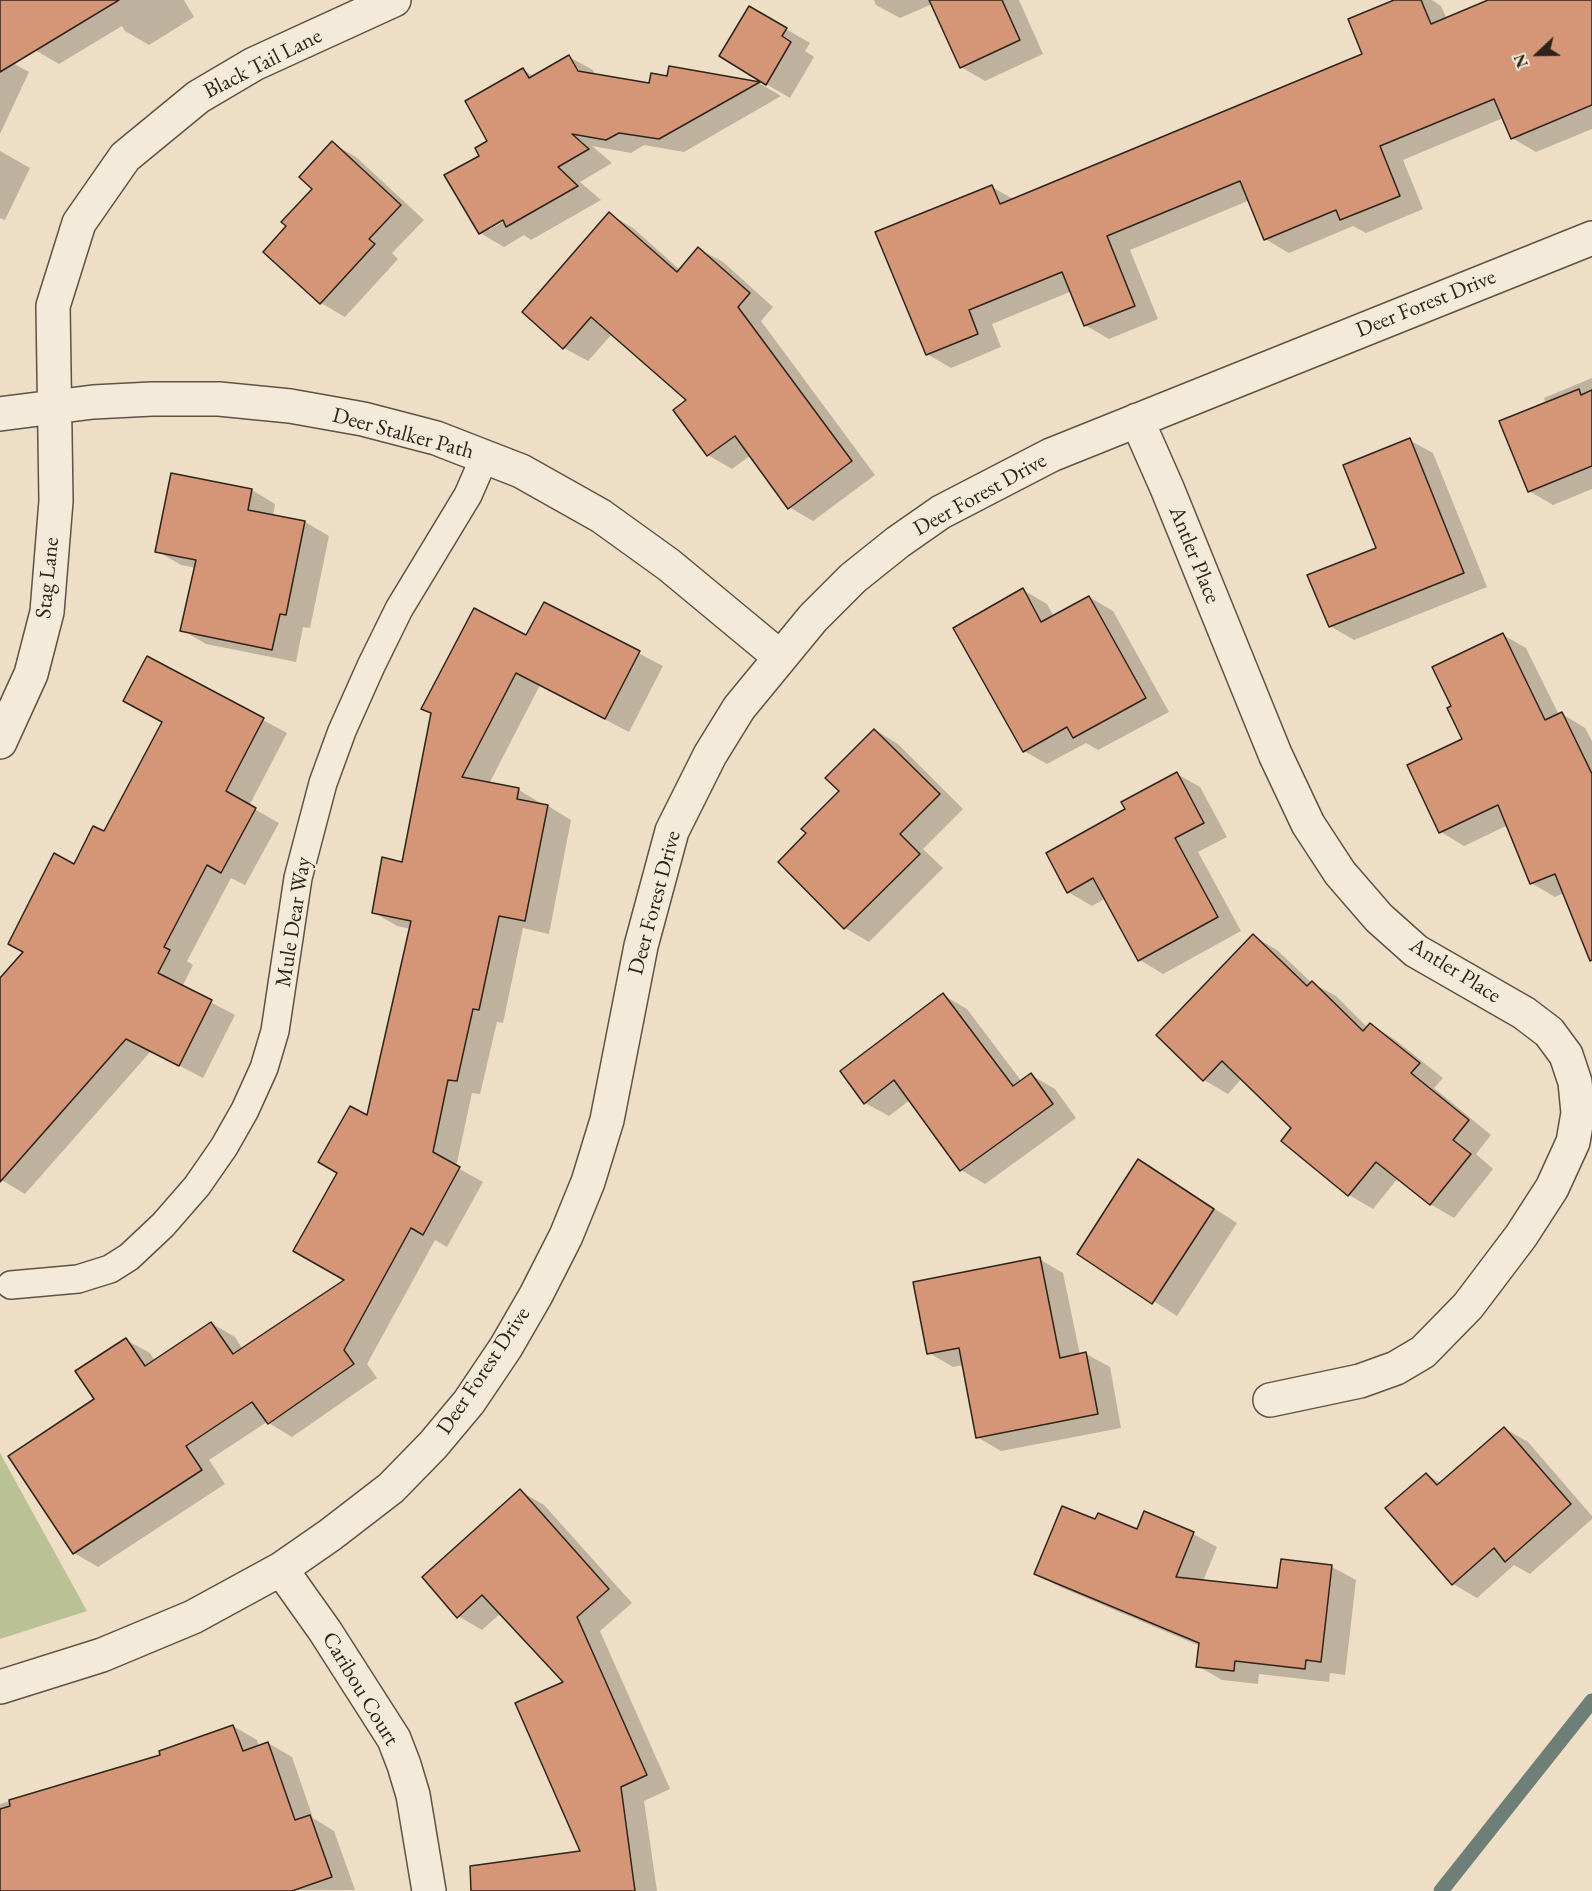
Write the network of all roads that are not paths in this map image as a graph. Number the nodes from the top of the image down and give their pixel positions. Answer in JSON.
{"nodes":[{"id":1,"x":394,"y":0,"type":"edge"},
{"id":2,"x":1592,"y":238,"type":"edge"},
{"id":3,"x":56,"y":406,"type":"junction"},
{"id":4,"x":0,"y":414,"type":"edge"},
{"id":5,"x":1137,"y":420,"type":"junction"},
{"id":6,"x":485,"y":456,"type":"junction"},
{"id":7,"x":780,"y":657,"type":"junction"},
{"id":8,"x":0,"y":742,"type":"edge"},
{"id":9,"x":11,"y":1285,"type":"dead end"},
{"id":10,"x":1270,"y":1400,"type":"dead end"},
{"id":11,"x":281,"y":1569,"type":"junction"},
{"id":12,"x":0,"y":1687,"type":"edge"},
{"id":13,"x":429,"y":1891,"type":"edge"}],
"edges":[{"from":1,"to":3,"type":"street","name":"Black Tail Lane"},
{"from":2,"to":5,"type":"street","name":"Deer Forest Drive"},
{"from":3,"to":4,"type":"street","name":"Deer Stalker Path"},
{"from":3,"to":6,"type":"street","name":"Deer Stalker Path"},
{"from":3,"to":8,"type":"street","name":"Stag Lane"},
{"from":5,"to":7,"type":"street","name":"Deer Forest Drive"},
{"from":5,"to":10,"type":"street","name":"Antler Place"},
{"from":6,"to":7,"type":"street","name":"Deer Stalker Path"},
{"from":6,"to":9,"type":"lane","name":"Mule Dear Way"},
{"from":7,"to":11,"type":"street","name":"Deer Forest Drive"},
{"from":11,"to":12,"type":"street","name":"Deer Forest Drive"},
{"from":11,"to":13,"type":"street","name":"Caribou Court"}]}
